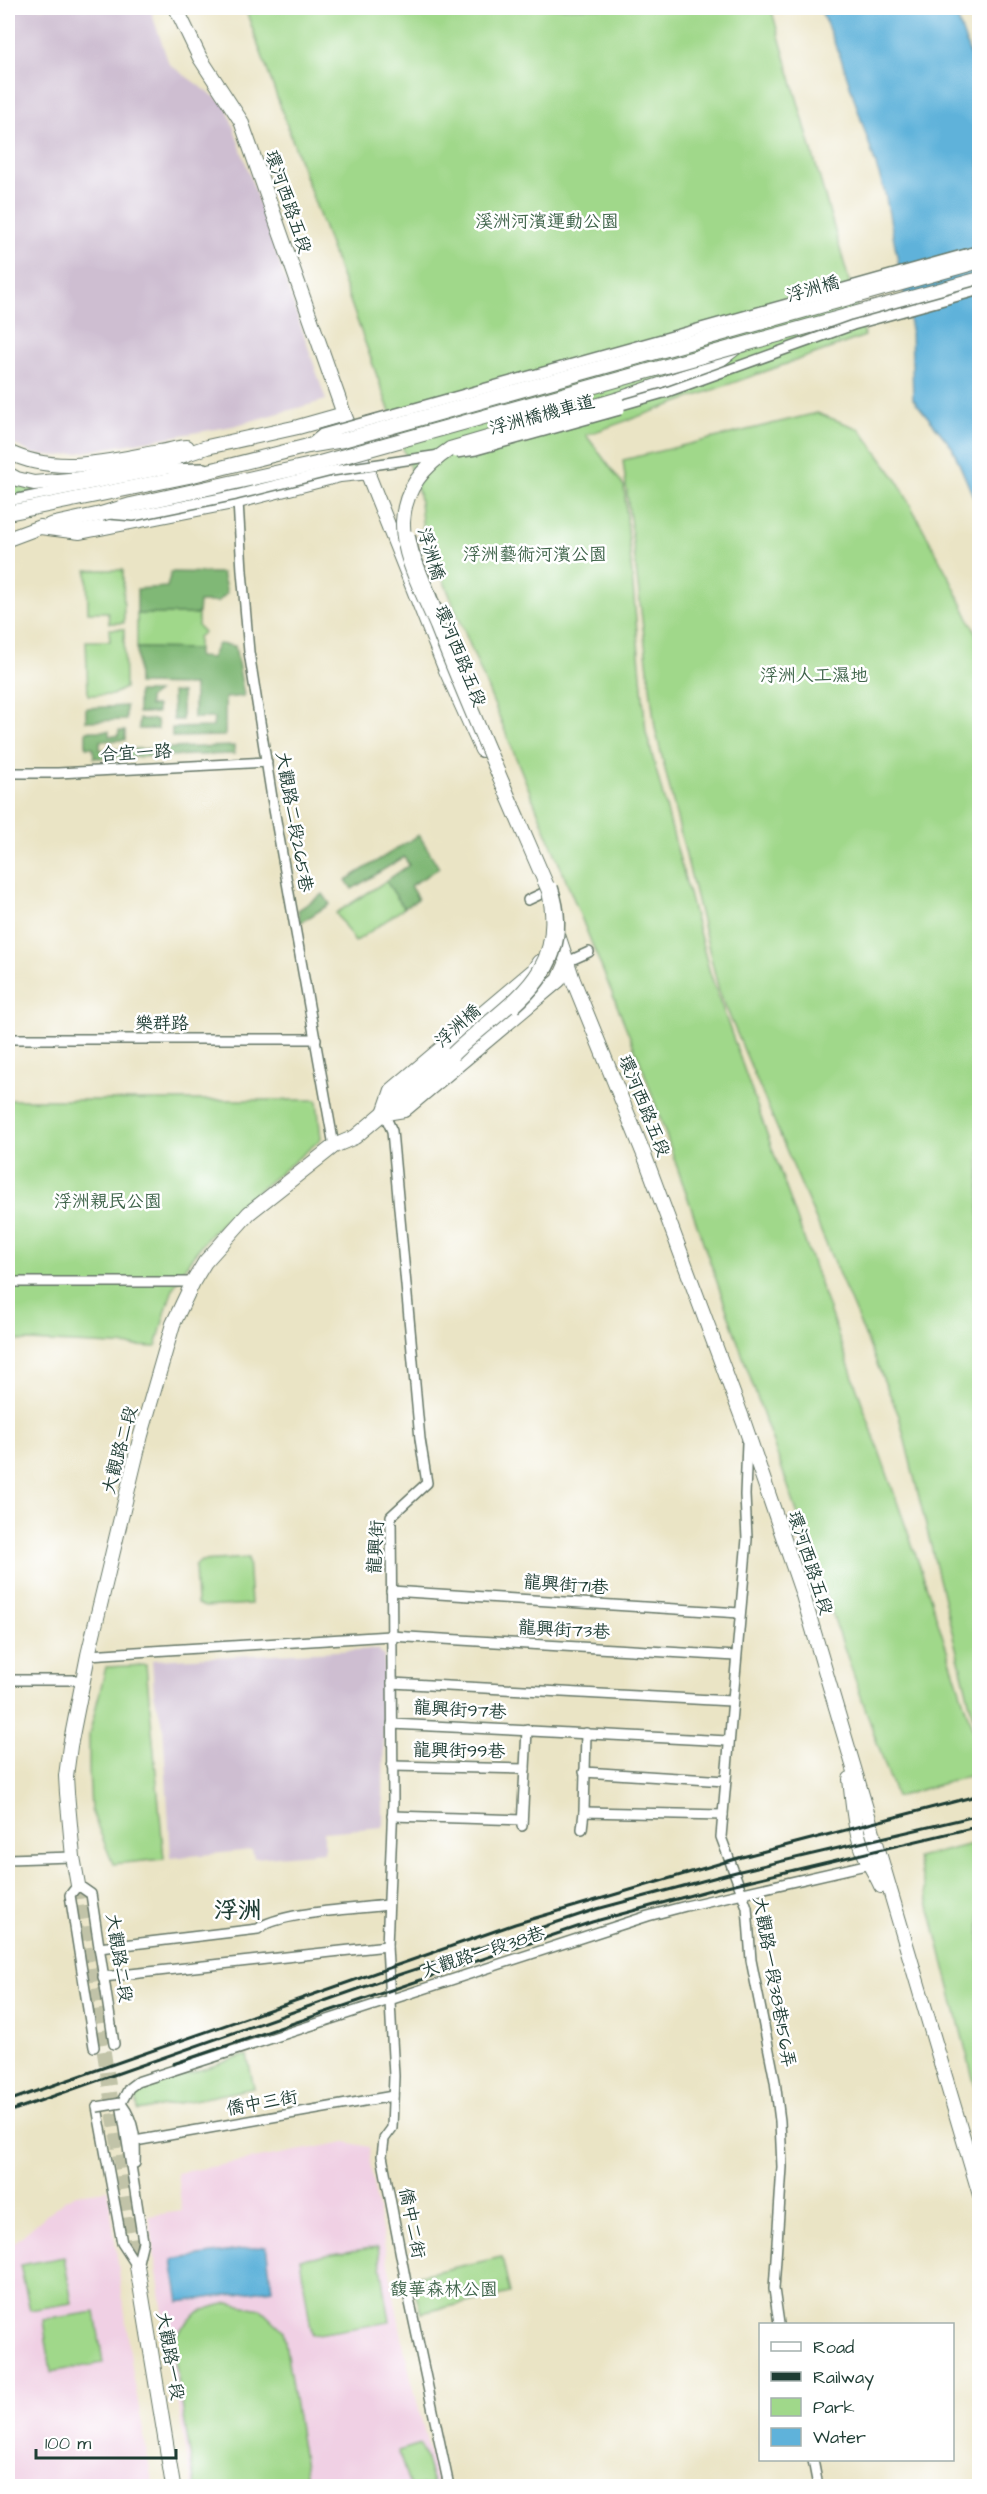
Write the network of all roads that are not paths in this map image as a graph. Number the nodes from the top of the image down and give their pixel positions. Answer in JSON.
{"nodes":[{"id":1,"x":176,"y":8,"type":"edge"},
{"id":2,"x":185,"y":8,"type":"edge"},
{"id":3,"x":186,"y":28,"type":"junction"},
{"id":4,"x":980,"y":250,"type":"edge"},
{"id":5,"x":980,"y":261,"type":"edge"},
{"id":6,"x":980,"y":279,"type":"edge"},
{"id":7,"x":980,"y":290,"type":"edge"},
{"id":8,"x":738,"y":346,"type":"junction"},
{"id":9,"x":668,"y":392,"type":"junction"},
{"id":10,"x":344,"y":414,"type":"junction"},
{"id":11,"x":308,"y":446,"type":"junction"},
{"id":12,"x":8,"y":452,"type":"edge"},
{"id":13,"x":156,"y":459,"type":"junction"},
{"id":14,"x":221,"y":467,"type":"junction"},
{"id":15,"x":369,"y":472,"type":"junction"},
{"id":16,"x":8,"y":474,"type":"edge"},
{"id":17,"x":8,"y":501,"type":"edge"},
{"id":18,"x":238,"y":501,"type":"junction"},
{"id":19,"x":8,"y":507,"type":"edge"},
{"id":20,"x":26,"y":508,"type":"junction"},
{"id":21,"x":8,"y":513,"type":"edge"},
{"id":22,"x":100,"y":514,"type":"junction"},
{"id":23,"x":40,"y":527,"type":"junction"},
{"id":24,"x":8,"y":532,"type":"edge"},
{"id":25,"x":8,"y":539,"type":"edge"},
{"id":26,"x":267,"y":762,"type":"junction"},
{"id":27,"x":8,"y":773,"type":"edge"},
{"id":28,"x":543,"y":892,"type":"junction"},
{"id":29,"x":528,"y":900,"type":"dead end"},
{"id":30,"x":550,"y":913,"type":"junction"},
{"id":31,"x":589,"y":952,"type":"dead end"},
{"id":32,"x":567,"y":962,"type":"junction"},
{"id":33,"x":534,"y":970,"type":"junction"},
{"id":34,"x":8,"y":1039,"type":"edge"},
{"id":35,"x":316,"y":1039,"type":"junction"},
{"id":36,"x":453,"y":1054,"type":"junction"},
{"id":37,"x":384,"y":1113,"type":"junction"},
{"id":38,"x":334,"y":1146,"type":"junction"},
{"id":39,"x":8,"y":1282,"type":"edge"},
{"id":40,"x":193,"y":1282,"type":"junction"},
{"id":41,"x":748,"y":1433,"type":"junction"},
{"id":42,"x":391,"y":1591,"type":"junction"},
{"id":43,"x":740,"y":1612,"type":"junction"},
{"id":44,"x":390,"y":1636,"type":"junction"},
{"id":45,"x":88,"y":1655,"type":"junction"},
{"id":46,"x":736,"y":1656,"type":"junction"},
{"id":47,"x":8,"y":1680,"type":"edge"},
{"id":48,"x":82,"y":1680,"type":"junction"},
{"id":49,"x":392,"y":1683,"type":"junction"},
{"id":50,"x":731,"y":1701,"type":"junction"},
{"id":51,"x":392,"y":1724,"type":"junction"},
{"id":52,"x":527,"y":1730,"type":"junction"},
{"id":53,"x":586,"y":1733,"type":"junction"},
{"id":54,"x":728,"y":1741,"type":"junction"},
{"id":55,"x":848,"y":1749,"type":"junction"},
{"id":56,"x":392,"y":1766,"type":"junction"},
{"id":57,"x":525,"y":1769,"type":"junction"},
{"id":58,"x":584,"y":1772,"type":"junction"},
{"id":59,"x":725,"y":1781,"type":"junction"},
{"id":60,"x":584,"y":1812,"type":"junction"},
{"id":61,"x":723,"y":1815,"type":"junction"},
{"id":62,"x":392,"y":1816,"type":"junction"},
{"id":63,"x":582,"y":1829,"type":"dead end"},
{"id":64,"x":72,"y":1857,"type":"junction"},
{"id":65,"x":8,"y":1859,"type":"edge"},
{"id":66,"x":870,"y":1864,"type":"junction"},
{"id":67,"x":78,"y":1885,"type":"junction"},
{"id":68,"x":741,"y":1893,"type":"junction"},
{"id":69,"x":387,"y":1905,"type":"junction"},
{"id":70,"x":900,"y":1929,"type":"junction"},
{"id":71,"x":387,"y":1946,"type":"junction"},
{"id":72,"x":99,"y":1948,"type":"junction"},
{"id":73,"x":104,"y":1977,"type":"junction"},
{"id":74,"x":390,"y":1999,"type":"junction"},
{"id":75,"x":114,"y":2044,"type":"dead end"},
{"id":76,"x":94,"y":2047,"type":"dead end"},
{"id":77,"x":393,"y":2096,"type":"junction"},
{"id":78,"x":121,"y":2103,"type":"junction"},
{"id":79,"x":135,"y":2141,"type":"junction"},
{"id":80,"x":132,"y":2170,"type":"junction"},
{"id":81,"x":980,"y":2195,"type":"edge"},
{"id":82,"x":137,"y":2266,"type":"junction"},
{"id":83,"x":779,"y":2323,"type":"edge"},
{"id":84,"x":813,"y":2461,"type":"edge"},
{"id":85,"x":173,"y":2487,"type":"edge"},
{"id":86,"x":449,"y":2487,"type":"edge"},
{"id":87,"x":818,"y":2487,"type":"edge"}],
"edges":[{"from":1,"to":3,"type":"main road","name":"環河西路五段"},
{"from":2,"to":3,"type":"main road"},
{"from":3,"to":10,"type":"main road","name":"環河西路五段"},
{"from":4,"to":11,"type":"street","bridge":true},
{"from":5,"to":11,"type":"main road","name":"浮洲橋","bridge":true},
{"from":6,"to":8,"type":"main road","name":"浮洲橋"},
{"from":7,"to":9,"type":"street","name":"浮洲橋機車道","bridge":true},
{"from":8,"to":22,"type":"main road","name":"浮洲橋","bridge":true},
{"from":8,"to":36,"type":"main road","name":"浮洲橋","bridge":true},
{"from":9,"to":22,"type":"street","name":"浮洲橋機車道","bridge":true},
{"from":9,"to":36,"type":"street","bridge":true},
{"from":10,"to":13,"type":"main road"},
{"from":10,"to":15,"type":"main road","name":"環河西路五段"},
{"from":11,"to":14,"type":"main road","name":"浮洲橋"},
{"from":12,"to":13,"type":"main road"},
{"from":13,"to":16,"type":"main road"},
{"from":14,"to":17,"type":"street"},
{"from":14,"to":20,"type":"main road","name":"浮洲橋"},
{"from":15,"to":18,"type":"main road"},
{"from":15,"to":28,"type":"main road","name":"環河西路五段"},
{"from":18,"to":23,"type":"main road"},
{"from":18,"to":26,"type":"street","name":"大觀路二段265巷"},
{"from":19,"to":20,"type":"main road"},
{"from":20,"to":21,"type":"main road"},
{"from":22,"to":23,"type":"main road","name":"浮洲橋"},
{"from":23,"to":24,"type":"main road"},
{"from":23,"to":25,"type":"main road"},
{"from":26,"to":27,"type":"street","name":"合宜一路"},
{"from":26,"to":35,"type":"street","name":"大觀路二段265巷"},
{"from":28,"to":29,"type":"street"},
{"from":28,"to":30,"type":"main road","name":"環河西路五段"},
{"from":30,"to":32,"type":"main road","name":"環河西路五段"},
{"from":30,"to":33,"type":"main road"},
{"from":31,"to":32,"type":"street"},
{"from":32,"to":33,"type":"main road"},
{"from":32,"to":37,"type":"main road"},
{"from":32,"to":41,"type":"main road","name":"環河西路五段"},
{"from":33,"to":37,"type":"main road"},
{"from":34,"to":35,"type":"street","name":"樂群路"},
{"from":35,"to":38,"type":"street","name":"大觀路二段265巷"},
{"from":36,"to":37,"type":"main road","name":"浮洲橋"},
{"from":37,"to":38,"type":"main road","name":"大觀路二段"},
{"from":37,"to":42,"type":"street","name":"龍興街"},
{"from":38,"to":40,"type":"main road","name":"大觀路二段"},
{"from":39,"to":40,"type":"street"},
{"from":40,"to":45,"type":"main road","name":"大觀路二段"},
{"from":41,"to":43,"type":"street","name":"大觀路一段38巷156弄"},
{"from":41,"to":55,"type":"main road","name":"環河西路五段"},
{"from":42,"to":43,"type":"street","name":"龍興街71巷"},
{"from":42,"to":44,"type":"street","name":"龍興街"},
{"from":43,"to":46,"type":"street","name":"大觀路一段38巷156弄"},
{"from":44,"to":45,"type":"street","name":"龍興街73巷"},
{"from":44,"to":46,"type":"street","name":"龍興街73巷"},
{"from":44,"to":49,"type":"street","name":"龍興街"},
{"from":45,"to":48,"type":"main road","name":"大觀路二段"},
{"from":46,"to":50,"type":"street","name":"大觀路一段38巷156弄"},
{"from":47,"to":48,"type":"street"},
{"from":48,"to":64,"type":"main road","name":"大觀路二段"},
{"from":49,"to":50,"type":"street"},
{"from":49,"to":51,"type":"street","name":"龍興街"},
{"from":50,"to":54,"type":"street","name":"大觀路一段38巷156弄"},
{"from":51,"to":52,"type":"street","name":"龍興街97巷"},
{"from":51,"to":56,"type":"street","name":"龍興街"},
{"from":52,"to":53,"type":"street","name":"龍興街97巷"},
{"from":52,"to":57,"type":"street"},
{"from":53,"to":54,"type":"street","name":"龍興街97巷"},
{"from":53,"to":58,"type":"street"},
{"from":54,"to":59,"type":"street","name":"大觀路一段38巷156弄"},
{"from":55,"to":66,"type":"main road"},
{"from":55,"to":70,"type":"main road","name":"環河西路五段"},
{"from":56,"to":57,"type":"street","name":"龍興街99巷"},
{"from":56,"to":62,"type":"street","name":"龍興街"},
{"from":57,"to":62,"type":"street"},
{"from":58,"to":59,"type":"street"},
{"from":58,"to":60,"type":"street"},
{"from":59,"to":61,"type":"street","name":"大觀路一段38巷156弄"},
{"from":60,"to":61,"type":"street"},
{"from":60,"to":63,"type":"street"},
{"from":61,"to":68,"type":"street","name":"大觀路一段38巷156弄"},
{"from":62,"to":69,"type":"street","name":"龍興街"},
{"from":64,"to":65,"type":"street"},
{"from":64,"to":67,"type":"main road","name":"大觀路二段"},
{"from":66,"to":68,"type":"street","name":"大觀路一段38巷"},
{"from":66,"to":70,"type":"main road"},
{"from":67,"to":72,"type":"street","name":"大觀路二段"},
{"from":67,"to":76,"type":"street","name":"大觀路二段"},
{"from":68,"to":74,"type":"street","name":"大觀路一段38巷"},
{"from":68,"to":83,"type":"street","name":"大觀路一段38巷156弄"},
{"from":69,"to":71,"type":"street","name":"龍興街"},
{"from":69,"to":72,"type":"street"},
{"from":70,"to":81,"type":"main road","name":"環河西路五段"},
{"from":71,"to":73,"type":"street"},
{"from":71,"to":74,"type":"street","name":"龍興街"},
{"from":72,"to":73,"type":"street","name":"大觀路二段"},
{"from":73,"to":75,"type":"street","name":"大觀路二段"},
{"from":74,"to":77,"type":"street","name":"僑中二街"},
{"from":74,"to":78,"type":"street","name":"大觀路一段38巷"},
{"from":77,"to":79,"type":"street","name":"僑中三街"},
{"from":77,"to":86,"type":"street","name":"僑中二街"},
{"from":78,"to":79,"type":"street"},
{"from":78,"to":80,"type":"street","name":"大觀路一段"},
{"from":78,"to":82,"type":"street","name":"大觀路一段","bridge":true},
{"from":79,"to":80,"type":"street"},
{"from":80,"to":82,"type":"street","name":"大觀路一段"},
{"from":82,"to":85,"type":"main road","name":"大觀路一段"},
{"from":84,"to":87,"type":"street"}]}
